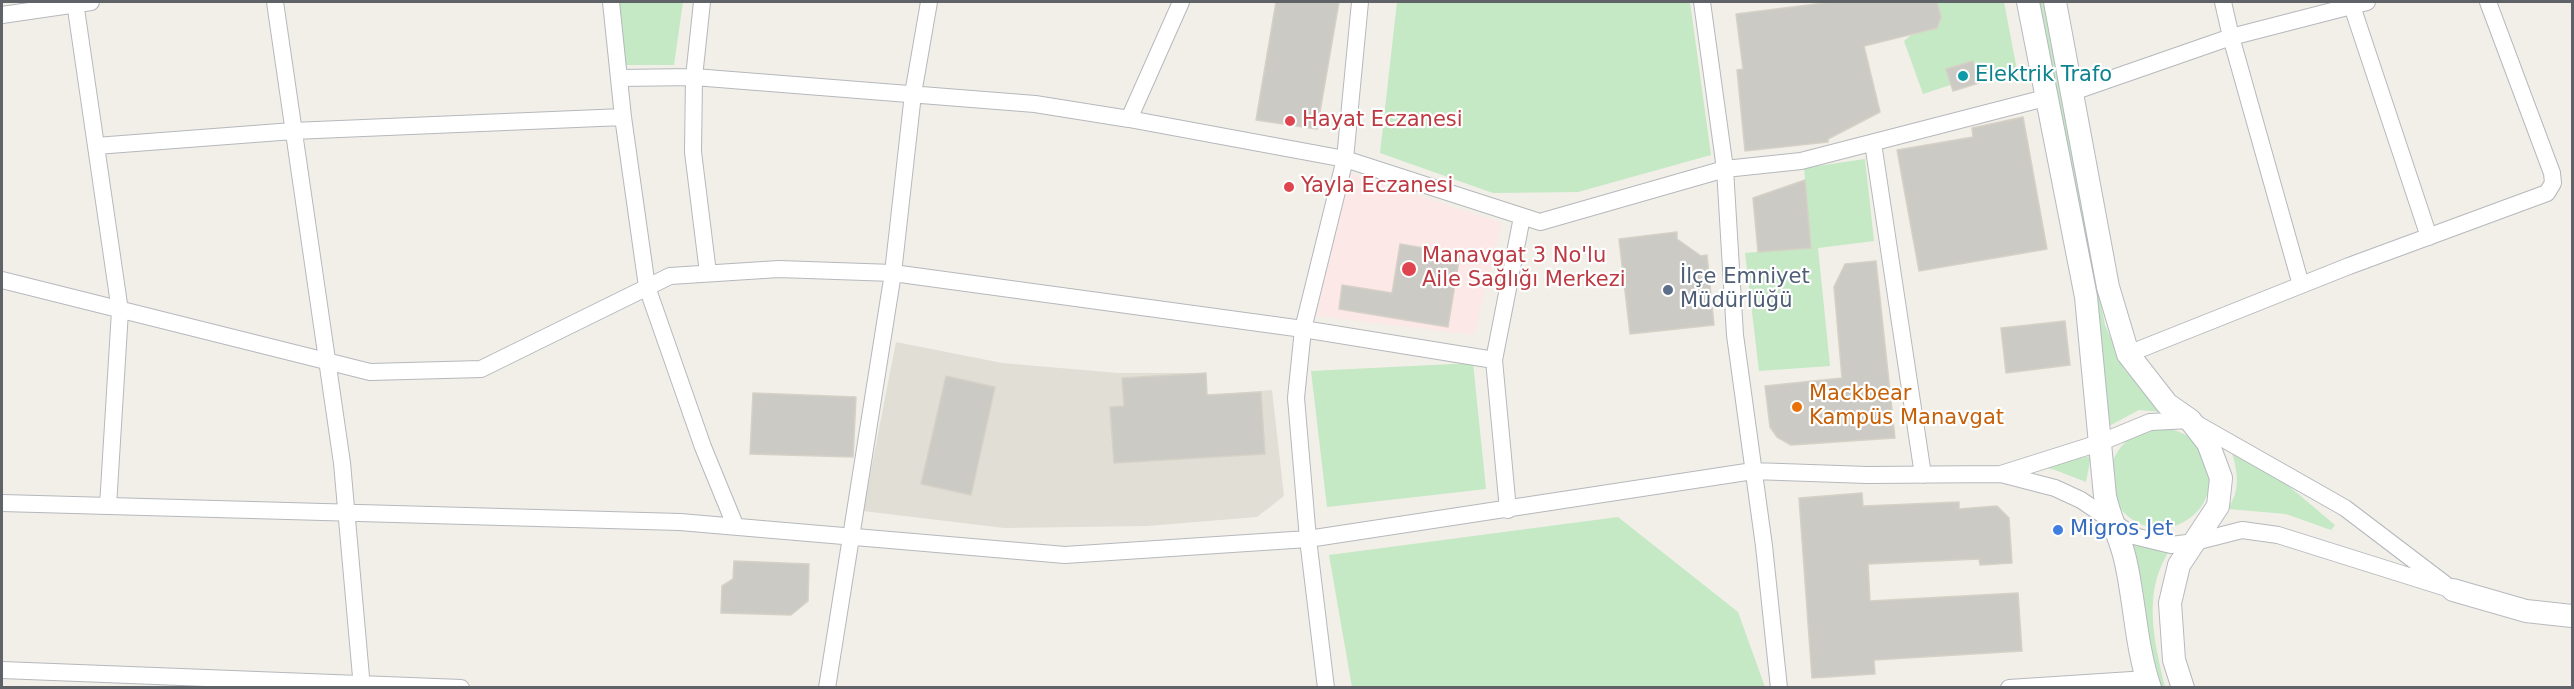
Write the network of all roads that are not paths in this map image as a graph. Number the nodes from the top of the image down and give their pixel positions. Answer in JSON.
{"nodes":[{"id":1,"x":80,"y":2,"type":"edge"},
{"id":2,"x":275,"y":2,"type":"edge"},
{"id":3,"x":611,"y":2,"type":"edge"},
{"id":4,"x":702,"y":2,"type":"edge"},
{"id":5,"x":929,"y":2,"type":"edge"},
{"id":6,"x":1181,"y":2,"type":"edge"},
{"id":7,"x":1360,"y":2,"type":"edge"},
{"id":8,"x":1702,"y":2,"type":"edge"},
{"id":9,"x":2028,"y":2,"type":"edge"},
{"id":10,"x":2055,"y":2,"type":"edge"},
{"id":11,"x":2223,"y":2,"type":"edge"},
{"id":12,"x":2488,"y":2,"type":"edge"},
{"id":13,"x":2359,"y":4,"type":"edge"},
{"id":14,"x":2,"y":15,"type":"edge"},
{"id":15,"x":2230,"y":37,"type":"junction"},
{"id":16,"x":694,"y":77,"type":"junction"},
{"id":17,"x":619,"y":78,"type":"junction"},
{"id":18,"x":2070,"y":93,"type":"junction"},
{"id":19,"x":913,"y":94,"type":"junction"},
{"id":20,"x":2045,"y":98,"type":"junction"},
{"id":21,"x":623,"y":117,"type":"junction"},
{"id":22,"x":1129,"y":119,"type":"junction"},
{"id":23,"x":293,"y":131,"type":"junction"},
{"id":24,"x":1873,"y":143,"type":"junction"},
{"id":25,"x":96,"y":146,"type":"junction"},
{"id":26,"x":1345,"y":159,"type":"junction"},
{"id":27,"x":1725,"y":169,"type":"junction"},
{"id":28,"x":1522,"y":217,"type":"junction"},
{"id":29,"x":2430,"y":237,"type":"junction"},
{"id":30,"x":708,"y":273,"type":"junction"},
{"id":31,"x":893,"y":273,"type":"junction"},
{"id":32,"x":2,"y":280,"type":"edge"},
{"id":33,"x":2301,"y":285,"type":"junction"},
{"id":34,"x":647,"y":287,"type":"junction"},
{"id":35,"x":120,"y":311,"type":"junction"},
{"id":36,"x":1304,"y":329,"type":"junction"},
{"id":37,"x":2128,"y":354,"type":"junction"},
{"id":38,"x":1494,"y":360,"type":"junction"},
{"id":39,"x":326,"y":362,"type":"junction"},
{"id":40,"x":2190,"y":420,"type":"junction"},
{"id":41,"x":2099,"y":443,"type":"junction"},
{"id":42,"x":1754,"y":471,"type":"junction"},
{"id":43,"x":2001,"y":474,"type":"junction"},
{"id":44,"x":1923,"y":475,"type":"junction"},
{"id":45,"x":2,"y":503,"type":"edge"},
{"id":46,"x":108,"y":506,"type":"junction"},
{"id":47,"x":1508,"y":510,"type":"junction"},
{"id":48,"x":348,"y":512,"type":"junction"},
{"id":49,"x":2110,"y":521,"type":"junction"},
{"id":50,"x":735,"y":525,"type":"junction"},
{"id":51,"x":850,"y":536,"type":"junction"},
{"id":52,"x":1308,"y":540,"type":"junction"},
{"id":53,"x":2195,"y":542,"type":"junction"},
{"id":54,"x":2453,"y":590,"type":"junction"},
{"id":55,"x":2572,"y":616,"type":"edge"},
{"id":56,"x":2,"y":670,"type":"edge"},
{"id":57,"x":140,"y":681,"type":"edge"},
{"id":58,"x":2148,"y":683,"type":"edge"},
{"id":59,"x":362,"y":685,"type":"edge"},
{"id":60,"x":461,"y":687,"type":"edge"},
{"id":61,"x":827,"y":687,"type":"edge"},
{"id":62,"x":1326,"y":687,"type":"edge"},
{"id":63,"x":1779,"y":687,"type":"edge"},
{"id":64,"x":2009,"y":687,"type":"edge"},
{"id":65,"x":2183,"y":687,"type":"edge"}],
"edges":[{"from":1,"to":14,"type":"street"},
{"from":1,"to":25,"type":"street"},
{"from":2,"to":23,"type":"street"},
{"from":3,"to":17,"type":"street"},
{"from":4,"to":16,"type":"street"},
{"from":5,"to":19,"type":"street"},
{"from":6,"to":22,"type":"street"},
{"from":7,"to":26,"type":"street"},
{"from":8,"to":27,"type":"street"},
{"from":9,"to":20,"type":"main road"},
{"from":10,"to":18,"type":"main road"},
{"from":11,"to":15,"type":"street"},
{"from":12,"to":29,"type":"street"},
{"from":13,"to":15,"type":"street"},
{"from":13,"to":29,"type":"street"},
{"from":15,"to":18,"type":"street"},
{"from":15,"to":33,"type":"street"},
{"from":16,"to":17,"type":"street"},
{"from":16,"to":19,"type":"street"},
{"from":16,"to":30,"type":"street"},
{"from":17,"to":21,"type":"street"},
{"from":18,"to":37,"type":"main road"},
{"from":19,"to":22,"type":"street"},
{"from":19,"to":31,"type":"street"},
{"from":20,"to":24,"type":"street"},
{"from":20,"to":41,"type":"main road"},
{"from":21,"to":23,"type":"street"},
{"from":21,"to":34,"type":"street"},
{"from":22,"to":26,"type":"street"},
{"from":23,"to":25,"type":"street"},
{"from":23,"to":39,"type":"street"},
{"from":24,"to":27,"type":"street"},
{"from":24,"to":44,"type":"street"},
{"from":25,"to":35,"type":"street"},
{"from":26,"to":28,"type":"street"},
{"from":26,"to":36,"type":"street"},
{"from":27,"to":28,"type":"street"},
{"from":27,"to":42,"type":"street"},
{"from":28,"to":38,"type":"street"},
{"from":29,"to":33,"type":"street"},
{"from":30,"to":31,"type":"street"},
{"from":30,"to":34,"type":"street"},
{"from":31,"to":36,"type":"street"},
{"from":31,"to":51,"type":"street"},
{"from":32,"to":35,"type":"street"},
{"from":33,"to":37,"type":"street"},
{"from":34,"to":39,"type":"street"},
{"from":34,"to":50,"type":"street"},
{"from":35,"to":39,"type":"street"},
{"from":35,"to":46,"type":"street"},
{"from":36,"to":38,"type":"street"},
{"from":36,"to":52,"type":"street"},
{"from":37,"to":40,"type":"main road"},
{"from":38,"to":47,"type":"street"},
{"from":39,"to":48,"type":"street"},
{"from":40,"to":41,"type":"street"},
{"from":40,"to":53,"type":"main road"},
{"from":40,"to":54,"type":"street"},
{"from":41,"to":43,"type":"street"},
{"from":41,"to":49,"type":"main road"},
{"from":42,"to":44,"type":"street"},
{"from":42,"to":47,"type":"street"},
{"from":42,"to":63,"type":"street"},
{"from":43,"to":44,"type":"street"},
{"from":43,"to":49,"type":"street"},
{"from":45,"to":46,"type":"street"},
{"from":46,"to":48,"type":"street"},
{"from":47,"to":52,"type":"street"},
{"from":48,"to":50,"type":"street"},
{"from":48,"to":59,"type":"street"},
{"from":49,"to":53,"type":"street"},
{"from":49,"to":58,"type":"main road"},
{"from":50,"to":51,"type":"street"},
{"from":51,"to":52,"type":"street"},
{"from":51,"to":61,"type":"street"},
{"from":52,"to":62,"type":"street"},
{"from":53,"to":54,"type":"street"},
{"from":53,"to":65,"type":"main road"},
{"from":54,"to":55,"type":"main road"},
{"from":56,"to":57,"type":"street"},
{"from":57,"to":59,"type":"street"},
{"from":58,"to":64,"type":"street"},
{"from":59,"to":60,"type":"street"}]}
